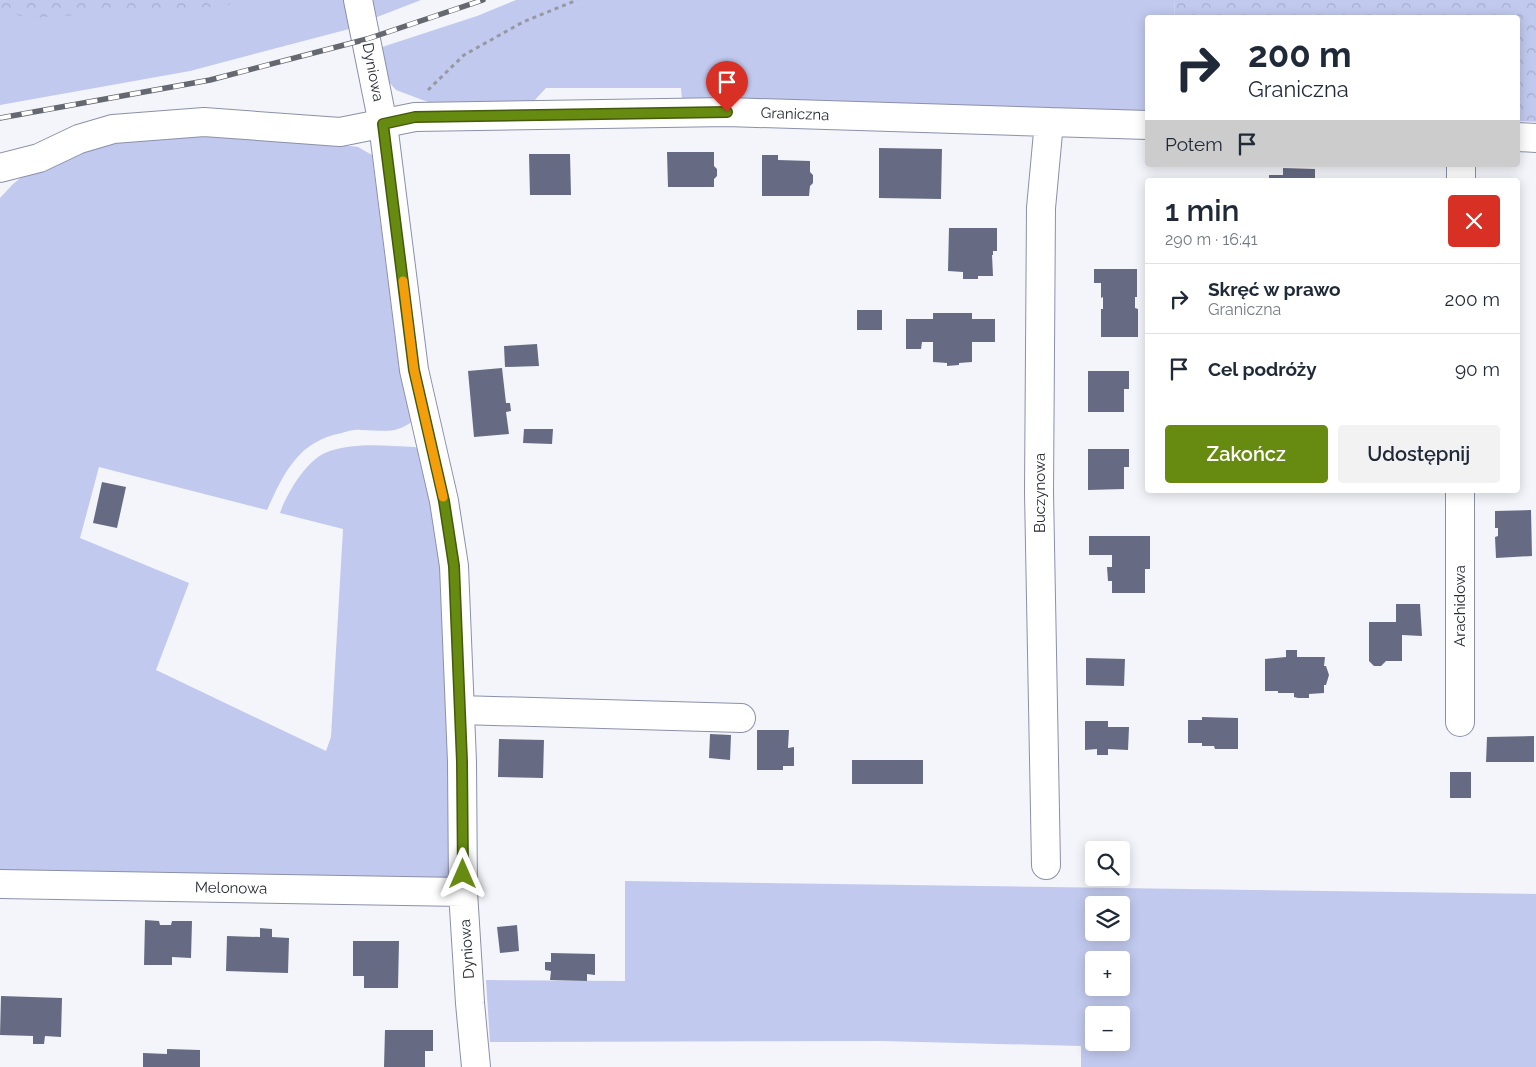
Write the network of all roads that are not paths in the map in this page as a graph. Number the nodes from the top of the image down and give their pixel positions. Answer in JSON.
{"nodes":[{"id":1,"x":358,"y":0,"type":"edge"},
{"id":2,"x":1049,"y":122,"type":"junction"},
{"id":3,"x":383,"y":124,"type":"junction"},
{"id":4,"x":1145,"y":125,"type":"edge"},
{"id":5,"x":1520,"y":137,"type":"edge"},
{"id":6,"x":1536,"y":138,"type":"edge"},
{"id":7,"x":39,"y":158,"type":"junction"},
{"id":8,"x":0,"y":168,"type":"edge"},
{"id":9,"x":0,"y":189,"type":"edge"},
{"id":10,"x":1460,"y":493,"type":"edge"},
{"id":11,"x":460,"y":710,"type":"junction"},
{"id":12,"x":741,"y":718,"type":"dead end"},
{"id":13,"x":1460,"y":722,"type":"dead end"},
{"id":14,"x":1046,"y":865,"type":"dead end"},
{"id":15,"x":0,"y":884,"type":"edge"},
{"id":16,"x":463,"y":892,"type":"junction"},
{"id":17,"x":476,"y":1067,"type":"edge"}],
"edges":[{"from":1,"to":3,"type":"street","name":"Dyniowa"},
{"from":2,"to":3,"type":"street","name":"Graniczna"},
{"from":2,"to":4,"type":"street","name":"Graniczna"},
{"from":2,"to":14,"type":"street","name":"Buczynowa"},
{"from":3,"to":7,"type":"street","name":"Graniczna"},
{"from":3,"to":11,"type":"street","name":"Dyniowa"},
{"from":5,"to":6,"type":"street"},
{"from":7,"to":8,"type":"street"},
{"from":7,"to":9,"type":"street"},
{"from":10,"to":13,"type":"street","name":"Arachidowa"},
{"from":11,"to":12,"type":"street"},
{"from":11,"to":16,"type":"street","name":"Dyniowa"},
{"from":15,"to":16,"type":"street","name":"Melonowa"},
{"from":16,"to":17,"type":"street","name":"Dyniowa"}]}
